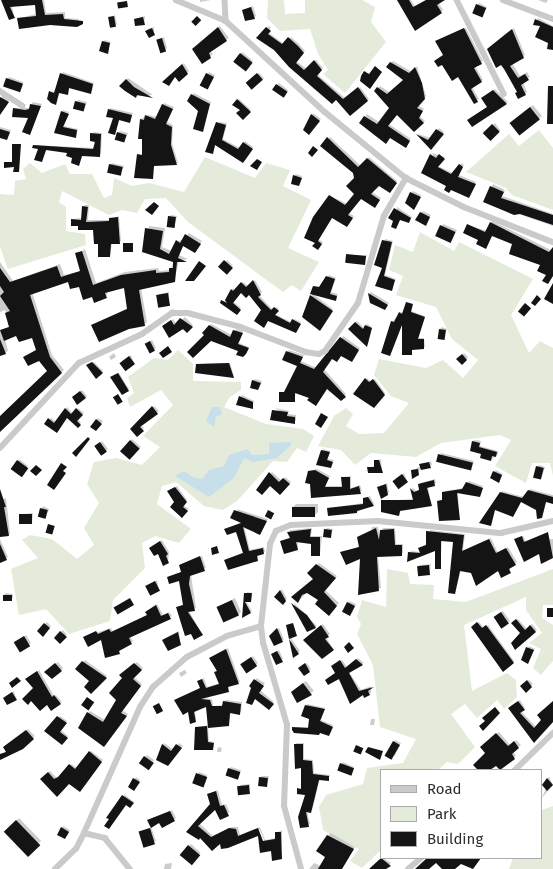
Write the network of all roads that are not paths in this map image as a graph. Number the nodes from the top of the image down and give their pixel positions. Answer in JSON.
{"nodes":[{"id":1,"x":176,"y":0,"type":"edge"},
{"id":2,"x":225,"y":0,"type":"edge"},
{"id":3,"x":457,"y":0,"type":"edge"},
{"id":4,"x":503,"y":0,"type":"edge"},
{"id":5,"x":553,"y":19,"type":"edge"},
{"id":6,"x":226,"y":20,"type":"junction"},
{"id":7,"x":0,"y":91,"type":"edge"},
{"id":8,"x":504,"y":94,"type":"dead end"},
{"id":9,"x":23,"y":106,"type":"dead end"},
{"id":10,"x":406,"y":178,"type":"junction"},
{"id":11,"x":553,"y":242,"type":"edge"},
{"id":12,"x":1,"y":445,"type":"edge"},
{"id":13,"x":553,"y":522,"type":"edge"},
{"id":14,"x":261,"y":626,"type":"junction"},
{"id":15,"x":553,"y":733,"type":"edge"},
{"id":16,"x":516,"y":769,"type":"edge"},
{"id":17,"x":84,"y":833,"type":"junction"},
{"id":18,"x":420,"y":859,"type":"edge"},
{"id":19,"x":55,"y":869,"type":"edge"},
{"id":20,"x":130,"y":869,"type":"edge"},
{"id":21,"x":301,"y":869,"type":"edge"},
{"id":22,"x":408,"y":869,"type":"edge"}],
"edges":[{"from":1,"to":6,"type":"street"},
{"from":2,"to":6,"type":"street"},
{"from":3,"to":8,"type":"street"},
{"from":4,"to":5,"type":"street"},
{"from":6,"to":10,"type":"street"},
{"from":7,"to":9,"type":"street"},
{"from":10,"to":11,"type":"street"},
{"from":10,"to":12,"type":"street"},
{"from":13,"to":14,"type":"street"},
{"from":14,"to":17,"type":"street"},
{"from":14,"to":21,"type":"street"},
{"from":15,"to":16,"type":"street"},
{"from":17,"to":19,"type":"street"},
{"from":17,"to":20,"type":"street"},
{"from":18,"to":22,"type":"street"}]}
